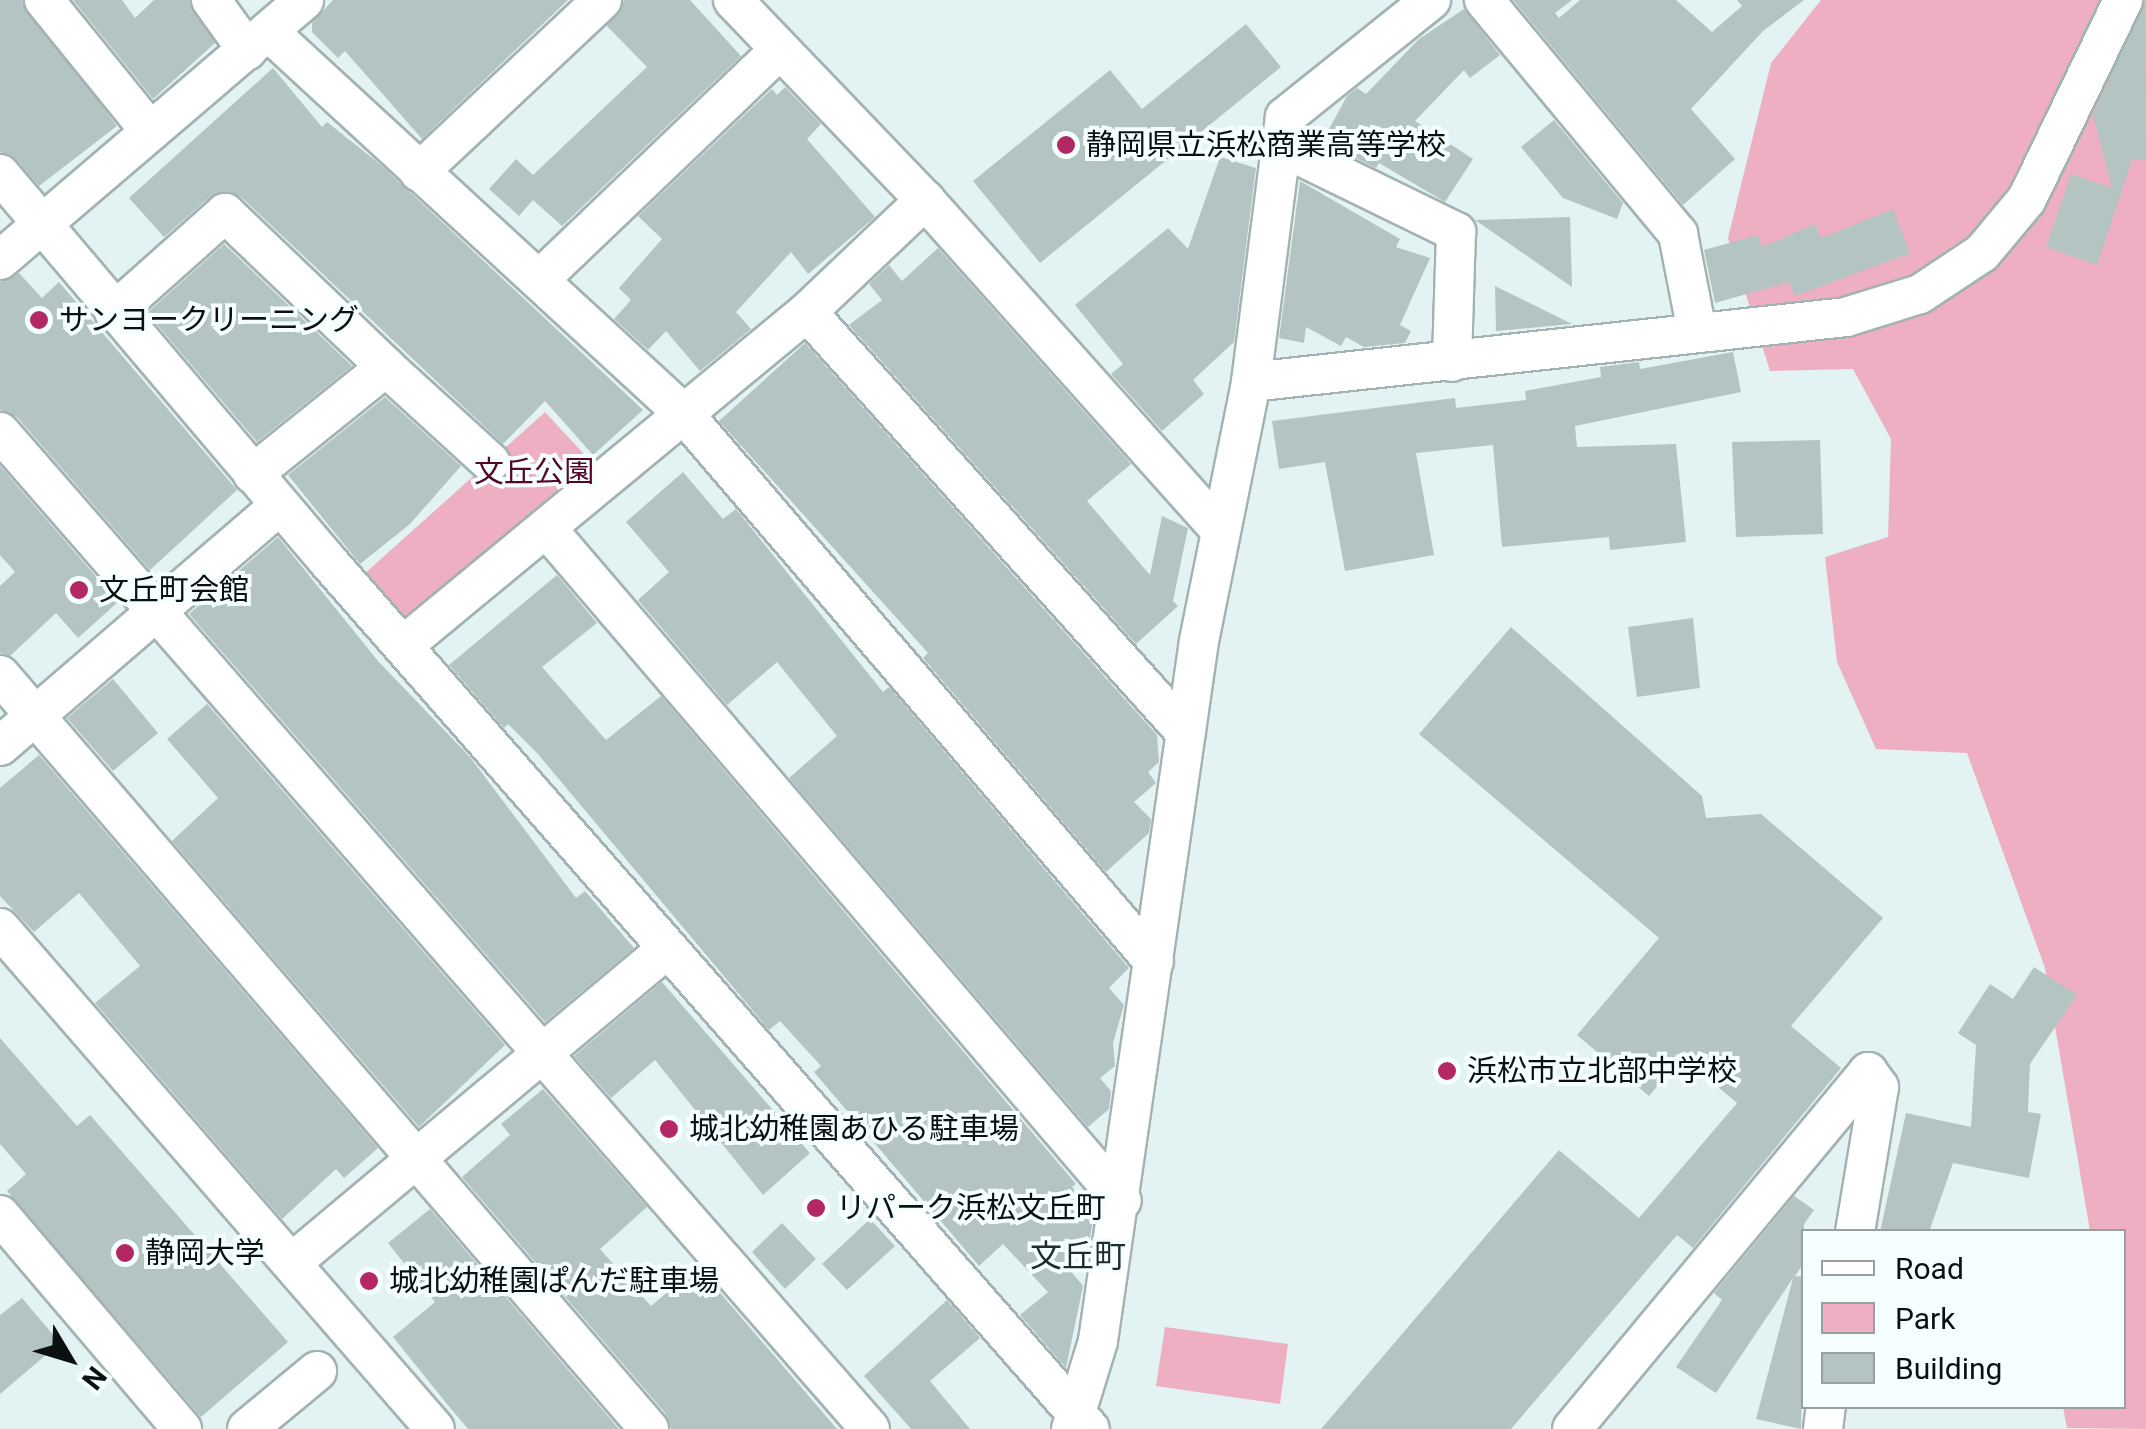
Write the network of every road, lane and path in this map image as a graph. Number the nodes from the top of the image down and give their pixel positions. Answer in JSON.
{"nodes":[{"id":1,"x":44,"y":0,"type":"edge"},
{"id":2,"x":211,"y":0,"type":"edge"},
{"id":3,"x":304,"y":0,"type":"edge"},
{"id":4,"x":602,"y":0,"type":"edge"},
{"id":5,"x":733,"y":0,"type":"edge"},
{"id":6,"x":1431,"y":0,"type":"edge"},
{"id":7,"x":1484,"y":0,"type":"edge"},
{"id":8,"x":2123,"y":0,"type":"edge"},
{"id":9,"x":258,"y":41,"type":"junction"},
{"id":10,"x":780,"y":50,"type":"junction"},
{"id":11,"x":150,"y":131,"type":"junction"},
{"id":12,"x":1282,"y":147,"type":"junction"},
{"id":13,"x":419,"y":172,"type":"junction"},
{"id":14,"x":0,"y":174,"type":"edge"},
{"id":15,"x":925,"y":200,"type":"junction"},
{"id":16,"x":41,"y":226,"type":"junction"},
{"id":17,"x":0,"y":260,"type":"edge"},
{"id":18,"x":541,"y":278,"type":"junction"},
{"id":19,"x":114,"y":312,"type":"junction"},
{"id":20,"x":807,"y":312,"type":"junction"},
{"id":21,"x":1697,"y":332,"type":"junction"},
{"id":22,"x":1452,"y":362,"type":"junction"},
{"id":23,"x":386,"y":367,"type":"junction"},
{"id":24,"x":1251,"y":382,"type":"junction"},
{"id":25,"x":683,"y":412,"type":"junction"},
{"id":26,"x":0,"y":432,"type":"edge"},
{"id":27,"x":490,"y":462,"type":"dead end"},
{"id":28,"x":254,"y":474,"type":"junction"},
{"id":29,"x":280,"y":505,"type":"junction"},
{"id":30,"x":546,"y":529,"type":"junction"},
{"id":31,"x":1220,"y":530,"type":"junction"},
{"id":32,"x":158,"y":611,"type":"junction"},
{"id":33,"x":404,"y":645,"type":"junction"},
{"id":34,"x":0,"y":675,"type":"edge"},
{"id":35,"x":35,"y":714,"type":"junction"},
{"id":36,"x":1186,"y":733,"type":"junction"},
{"id":37,"x":0,"y":746,"type":"edge"},
{"id":38,"x":0,"y":928,"type":"edge"},
{"id":39,"x":667,"y":950,"type":"junction"},
{"id":40,"x":1154,"y":962,"type":"junction"},
{"id":41,"x":543,"y":1051,"type":"junction"},
{"id":42,"x":417,"y":1161,"type":"junction"},
{"id":43,"x":1122,"y":1201,"type":"junction"},
{"id":44,"x":0,"y":1215,"type":"edge"},
{"id":45,"x":1855,"y":1229,"type":"edge"},
{"id":46,"x":295,"y":1260,"type":"junction"},
{"id":47,"x":318,"y":1371,"type":"dead end"},
{"id":48,"x":1081,"y":1425,"type":"edge"},
{"id":49,"x":182,"y":1429,"type":"edge"},
{"id":50,"x":247,"y":1429,"type":"edge"},
{"id":51,"x":435,"y":1429,"type":"edge"},
{"id":52,"x":649,"y":1429,"type":"edge"},
{"id":53,"x":870,"y":1429,"type":"edge"},
{"id":54,"x":1572,"y":1429,"type":"edge"}],
"edges":[{"from":1,"to":11,"type":"street"},
{"from":2,"to":9,"type":"street"},
{"from":3,"to":9,"type":"street"},
{"from":4,"to":13,"type":"street"},
{"from":5,"to":10,"type":"street"},
{"from":6,"to":12,"type":"street"},
{"from":7,"to":21,"type":"street"},
{"from":8,"to":21,"type":"street"},
{"from":9,"to":11,"type":"street"},
{"from":9,"to":13,"type":"street"},
{"from":10,"to":15,"type":"street"},
{"from":10,"to":18,"type":"street"},
{"from":11,"to":16,"type":"street"},
{"from":12,"to":22,"type":"street"},
{"from":12,"to":24,"type":"street"},
{"from":13,"to":18,"type":"street"},
{"from":14,"to":16,"type":"street"},
{"from":15,"to":20,"type":"street"},
{"from":15,"to":31,"type":"street"},
{"from":16,"to":17,"type":"street"},
{"from":16,"to":19,"type":"street"},
{"from":18,"to":25,"type":"street"},
{"from":19,"to":23,"type":"street"},
{"from":19,"to":28,"type":"street"},
{"from":20,"to":25,"type":"street"},
{"from":20,"to":36,"type":"street"},
{"from":21,"to":22,"type":"street"},
{"from":22,"to":24,"type":"street"},
{"from":23,"to":27,"type":"street"},
{"from":23,"to":28,"type":"street"},
{"from":24,"to":31,"type":"street"},
{"from":25,"to":30,"type":"street"},
{"from":25,"to":40,"type":"street"},
{"from":26,"to":32,"type":"street"},
{"from":28,"to":29,"type":"street"},
{"from":29,"to":32,"type":"street"},
{"from":29,"to":33,"type":"street"},
{"from":30,"to":33,"type":"street"},
{"from":30,"to":43,"type":"street"},
{"from":31,"to":36,"type":"street"},
{"from":32,"to":35,"type":"street"},
{"from":32,"to":41,"type":"street"},
{"from":33,"to":39,"type":"street"},
{"from":34,"to":35,"type":"street"},
{"from":35,"to":37,"type":"street"},
{"from":35,"to":42,"type":"street"},
{"from":36,"to":40,"type":"street"},
{"from":38,"to":46,"type":"street"},
{"from":39,"to":41,"type":"street"},
{"from":39,"to":48,"type":"street"},
{"from":40,"to":43,"type":"street"},
{"from":41,"to":42,"type":"street"},
{"from":41,"to":53,"type":"street"},
{"from":42,"to":46,"type":"street"},
{"from":42,"to":52,"type":"street"},
{"from":43,"to":48,"type":"street"},
{"from":44,"to":49,"type":"street"},
{"from":45,"to":54,"type":"street"},
{"from":46,"to":51,"type":"street"},
{"from":47,"to":50,"type":"street"}]}
